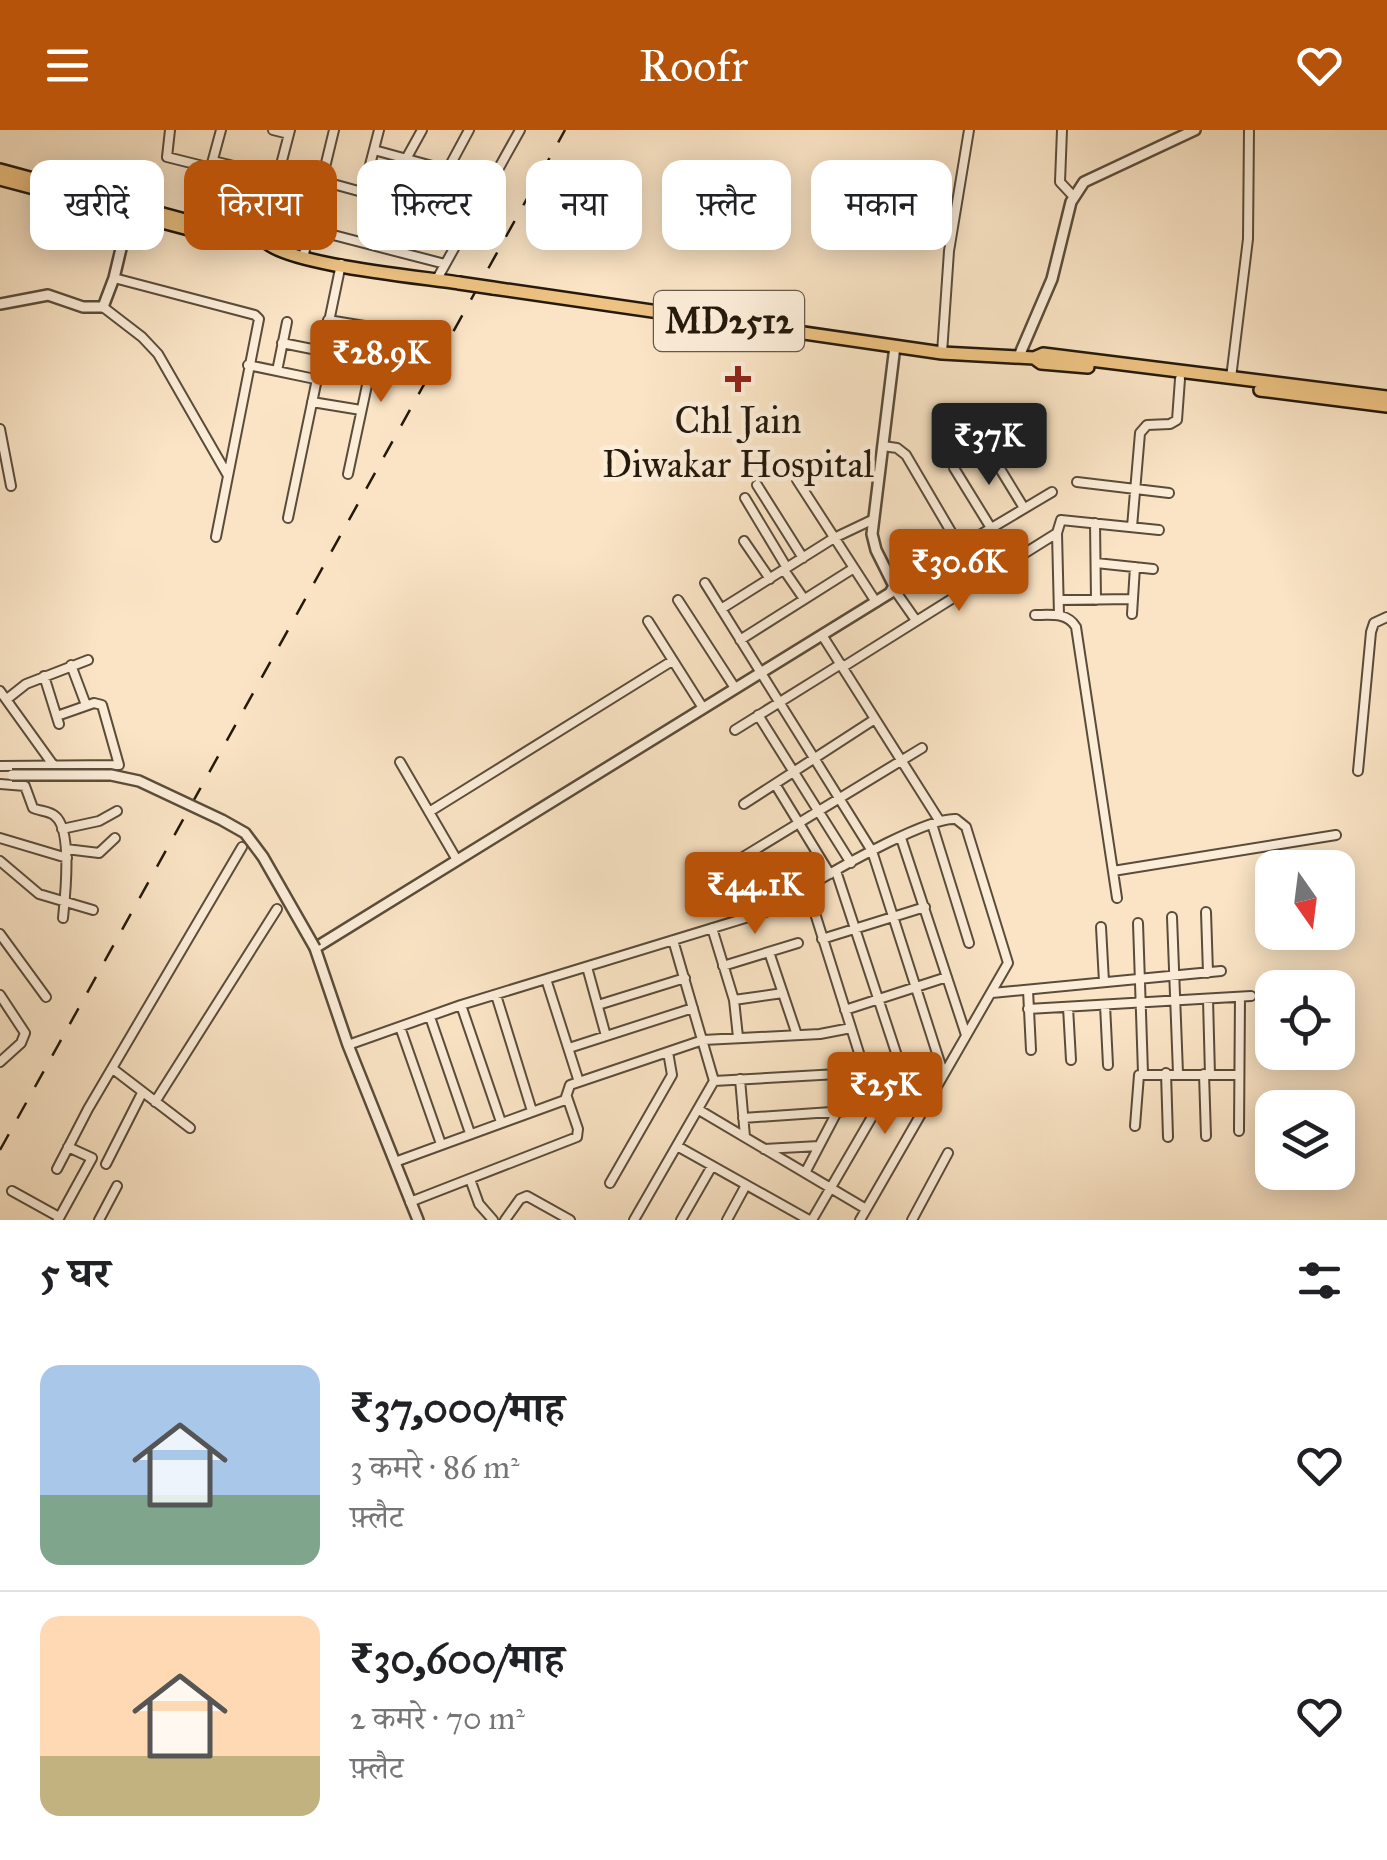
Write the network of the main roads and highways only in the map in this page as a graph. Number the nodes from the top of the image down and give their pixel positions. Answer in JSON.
{"nodes":[{"id":1,"x":0,"y":170,"type":"edge"},
{"id":2,"x":0,"y":179,"type":"edge"},
{"id":3,"x":30,"y":179,"type":"edge"},
{"id":4,"x":30,"y":186,"type":"edge"},
{"id":5,"x":282,"y":250,"type":"edge"},
{"id":6,"x":1034,"y":358,"type":"junction"},
{"id":7,"x":1387,"y":397,"type":"edge"},
{"id":8,"x":1387,"y":406,"type":"edge"}],
"edges":[{"from":1,"to":3,"type":"main road","number":"MD2512"},
{"from":2,"to":4,"type":"main road","number":"MD2512"},
{"from":5,"to":6,"type":"main road","number":"MD2512","bridge":true},
{"from":6,"to":7,"type":"main road","number":"MD2512"},
{"from":6,"to":8,"type":"main road","number":"MD2512"}]}
